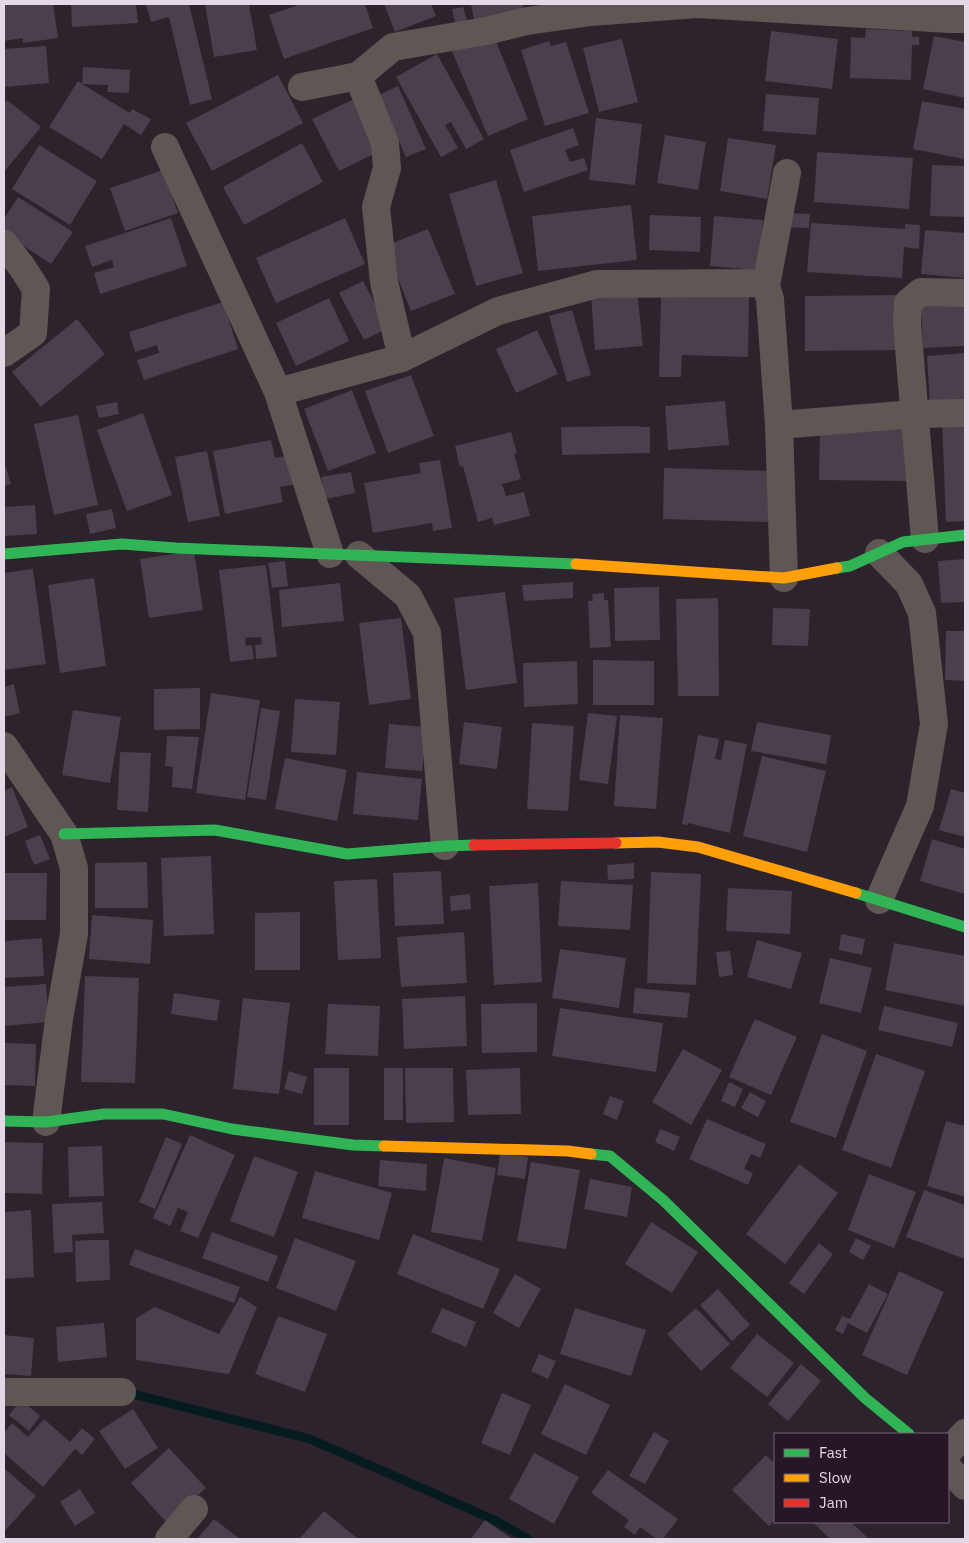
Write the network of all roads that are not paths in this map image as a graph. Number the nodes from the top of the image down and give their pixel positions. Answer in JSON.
{"nodes":[{"id":1,"x":956,"y":14,"type":"edge"},
{"id":2,"x":358,"y":76,"type":"junction"},
{"id":3,"x":302,"y":87,"type":"dead end"},
{"id":4,"x":165,"y":147,"type":"dead end"},
{"id":5,"x":787,"y":173,"type":"dead end"},
{"id":6,"x":4,"y":244,"type":"edge"},
{"id":7,"x":766,"y":286,"type":"junction"},
{"id":8,"x":965,"y":293,"type":"edge"},
{"id":9,"x":4,"y":353,"type":"edge"},
{"id":10,"x":402,"y":358,"type":"junction"},
{"id":11,"x":278,"y":392,"type":"junction"},
{"id":12,"x":965,"y":413,"type":"edge"},
{"id":13,"x":914,"y":414,"type":"junction"},
{"id":14,"x":779,"y":425,"type":"junction"},
{"id":15,"x":965,"y":535,"type":"edge"},
{"id":16,"x":925,"y":539,"type":"junction"},
{"id":17,"x":879,"y":553,"type":"junction"},
{"id":18,"x":4,"y":554,"type":"edge"},
{"id":19,"x":330,"y":554,"type":"junction"},
{"id":20,"x":359,"y":555,"type":"junction"},
{"id":21,"x":784,"y":578,"type":"junction"},
{"id":22,"x":4,"y":746,"type":"edge"},
{"id":23,"x":64,"y":834,"type":"junction"},
{"id":24,"x":444,"y":846,"type":"junction"},
{"id":25,"x":879,"y":900,"type":"junction"},
{"id":26,"x":965,"y":927,"type":"edge"},
{"id":27,"x":4,"y":1121,"type":"edge"},
{"id":28,"x":46,"y":1122,"type":"junction"},
{"id":29,"x":4,"y":1392,"type":"edge"},
{"id":30,"x":122,"y":1392,"type":"dead end"},
{"id":31,"x":908,"y":1433,"type":"edge"},
{"id":32,"x":965,"y":1433,"type":"edge"},
{"id":33,"x":949,"y":1451,"type":"edge"},
{"id":34,"x":949,"y":1469,"type":"edge"},
{"id":35,"x":965,"y":1486,"type":"edge"},
{"id":36,"x":194,"y":1509,"type":"dead end"},
{"id":37,"x":169,"y":1539,"type":"edge"}],
"edges":[{"from":1,"to":2,"type":"street"},
{"from":2,"to":3,"type":"street"},
{"from":2,"to":10,"type":"street"},
{"from":4,"to":11,"type":"street"},
{"from":5,"to":7,"type":"street"},
{"from":6,"to":9,"type":"street"},
{"from":7,"to":10,"type":"street"},
{"from":7,"to":14,"type":"street"},
{"from":8,"to":13,"type":"street"},
{"from":10,"to":11,"type":"street"},
{"from":11,"to":19,"type":"street"},
{"from":12,"to":13,"type":"street"},
{"from":13,"to":14,"type":"street"},
{"from":13,"to":16,"type":"street"},
{"from":14,"to":21,"type":"street"},
{"from":15,"to":16,"type":"street"},
{"from":16,"to":17,"type":"street"},
{"from":17,"to":21,"type":"street"},
{"from":17,"to":25,"type":"street"},
{"from":18,"to":19,"type":"street"},
{"from":19,"to":20,"type":"street"},
{"from":20,"to":21,"type":"street"},
{"from":20,"to":24,"type":"street"},
{"from":22,"to":23,"type":"street"},
{"from":23,"to":24,"type":"street"},
{"from":23,"to":28,"type":"street"},
{"from":24,"to":25,"type":"street"},
{"from":25,"to":26,"type":"street"},
{"from":27,"to":28,"type":"street"},
{"from":28,"to":31,"type":"street"},
{"from":29,"to":30,"type":"street"},
{"from":32,"to":33,"type":"street"},
{"from":34,"to":35,"type":"street"},
{"from":36,"to":37,"type":"street"}]}
